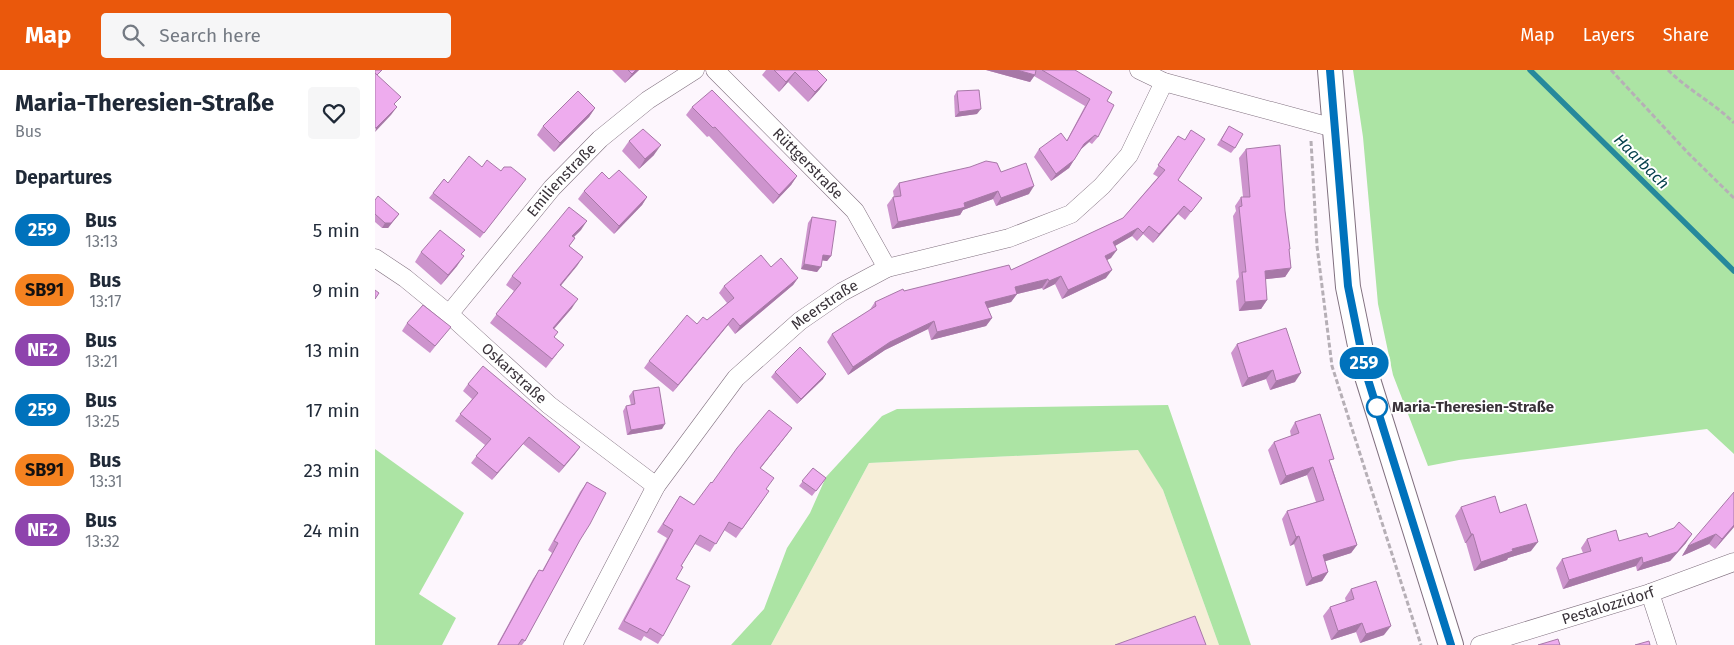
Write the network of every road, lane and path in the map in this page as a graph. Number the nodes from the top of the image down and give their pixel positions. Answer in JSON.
{"nodes":[{"id":1,"x":695,"y":70,"type":"edge"},
{"id":2,"x":715,"y":70,"type":"edge"},
{"id":3,"x":1139,"y":70,"type":"edge"},
{"id":4,"x":1330,"y":70,"type":"edge"},
{"id":5,"x":1611,"y":70,"type":"edge"},
{"id":6,"x":1668,"y":70,"type":"edge"},
{"id":7,"x":1164,"y":82,"type":"junction"},
{"id":8,"x":1734,"y":123,"type":"edge"},
{"id":9,"x":1334,"y":128,"type":"junction"},
{"id":10,"x":1734,"y":198,"type":"edge"},
{"id":11,"x":375,"y":258,"type":"edge"},
{"id":12,"x":887,"y":268,"type":"junction"},
{"id":13,"x":449,"y":314,"type":"junction"},
{"id":14,"x":655,"y":486,"type":"junction"},
{"id":15,"x":1734,"y":562,"type":"edge"},
{"id":16,"x":1650,"y":593,"type":"junction"},
{"id":17,"x":573,"y":645,"type":"edge"},
{"id":18,"x":1451,"y":645,"type":"edge"},
{"id":19,"x":1480,"y":645,"type":"edge"},
{"id":20,"x":1667,"y":645,"type":"edge"}],
"edges":[{"from":1,"to":13,"type":"street","name":"Emilienstraße"},
{"from":2,"to":12,"type":"street","name":"Rüttgerstraße"},
{"from":3,"to":7,"type":"street"},
{"from":4,"to":9,"type":"main road"},
{"from":5,"to":10,"type":"path"},
{"from":6,"to":8,"type":"path"},
{"from":7,"to":9,"type":"street"},
{"from":7,"to":12,"type":"street","name":"Meerstraße"},
{"from":9,"to":18,"type":"main road"},
{"from":11,"to":13,"type":"street","name":"Oskarstraße"},
{"from":12,"to":14,"type":"street","name":"Meerstraße"},
{"from":13,"to":14,"type":"street","name":"Oskarstraße"},
{"from":14,"to":17,"type":"street","name":"Meerstraße"},
{"from":15,"to":16,"type":"street","name":"Pestalozzidorf"},
{"from":16,"to":19,"type":"street","name":"Pestalozzidorf"},
{"from":16,"to":20,"type":"street"}]}
